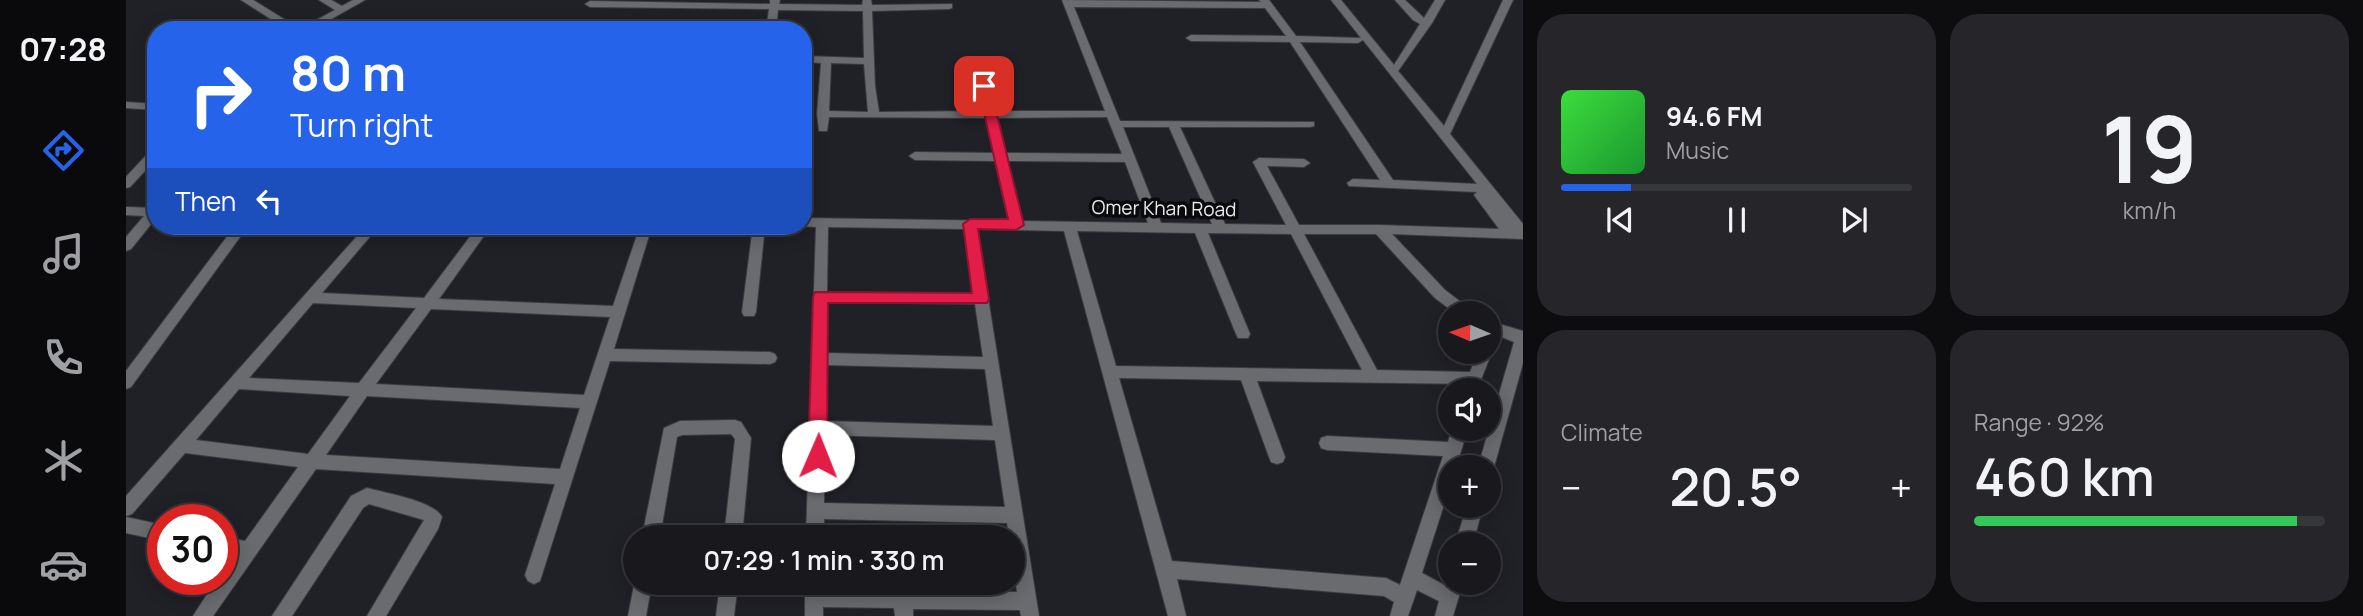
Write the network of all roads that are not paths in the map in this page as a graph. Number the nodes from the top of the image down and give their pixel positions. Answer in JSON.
{"nodes":[{"id":1,"x":246,"y":0,"type":"edge"},
{"id":2,"x":324,"y":0,"type":"edge"},
{"id":3,"x":360,"y":0,"type":"edge"},
{"id":4,"x":1326,"y":0,"type":"edge"},
{"id":5,"x":1336,"y":0,"type":"edge"},
{"id":6,"x":1400,"y":0,"type":"edge"},
{"id":7,"x":1440,"y":0,"type":"edge"},
{"id":8,"x":1508,"y":0,"type":"edge"},
{"id":9,"x":1068,"y":2,"type":"edge"},
{"id":10,"x":1265,"y":2,"type":"edge"},
{"id":11,"x":664,"y":3,"type":"edge"},
{"id":12,"x":774,"y":3,"type":"edge"},
{"id":13,"x":590,"y":4,"type":"dead end"},
{"id":14,"x":867,"y":4,"type":"edge"},
{"id":15,"x":949,"y":6,"type":"dead end"},
{"id":16,"x":342,"y":10,"type":"junction"},
{"id":17,"x":280,"y":21,"type":"edge"},
{"id":18,"x":321,"y":21,"type":"edge"},
{"id":19,"x":772,"y":21,"type":"edge"},
{"id":20,"x":1427,"y":23,"type":"junction"},
{"id":21,"x":1191,"y":38,"type":"dead end"},
{"id":22,"x":1293,"y":39,"type":"junction"},
{"id":23,"x":1358,"y":40,"type":"junction"},
{"id":24,"x":812,"y":60,"type":"edge"},
{"id":25,"x":826,"y":60,"type":"junction"},
{"id":26,"x":869,"y":61,"type":"junction"},
{"id":27,"x":1391,"y":68,"type":"junction"},
{"id":28,"x":984,"y":86,"type":"dead end"},
{"id":29,"x":126,"y":105,"type":"edge"},
{"id":30,"x":147,"y":106,"type":"edge"},
{"id":31,"x":823,"y":114,"type":"junction"},
{"id":32,"x":874,"y":115,"type":"junction"},
{"id":33,"x":991,"y":115,"type":"junction"},
{"id":34,"x":1113,"y":119,"type":"junction"},
{"id":35,"x":1173,"y":124,"type":"junction"},
{"id":36,"x":1310,"y":124,"type":"dead end"},
{"id":37,"x":823,"y":129,"type":"dead end"},
{"id":38,"x":1440,"y":131,"type":"junction"},
{"id":39,"x":915,"y":156,"type":"dead end"},
{"id":40,"x":1000,"y":157,"type":"junction"},
{"id":41,"x":1128,"y":158,"type":"junction"},
{"id":42,"x":147,"y":162,"type":"edge"},
{"id":43,"x":1304,"y":163,"type":"dead end"},
{"id":44,"x":1353,"y":183,"type":"dead end"},
{"id":45,"x":126,"y":184,"type":"edge"},
{"id":46,"x":1389,"y":184,"type":"junction"},
{"id":47,"x":1480,"y":188,"type":"junction"},
{"id":48,"x":126,"y":211,"type":"edge"},
{"id":49,"x":147,"y":212,"type":"edge"},
{"id":50,"x":147,"y":221,"type":"edge"},
{"id":51,"x":812,"y":222,"type":"edge"},
{"id":52,"x":822,"y":222,"type":"junction"},
{"id":53,"x":970,"y":224,"type":"junction"},
{"id":54,"x":1016,"y":225,"type":"junction"},
{"id":55,"x":1069,"y":226,"type":"junction"},
{"id":56,"x":1156,"y":228,"type":"junction"},
{"id":57,"x":1199,"y":228,"type":"junction"},
{"id":58,"x":1221,"y":229,"type":"junction"},
{"id":59,"x":1379,"y":229,"type":"junction"},
{"id":60,"x":1296,"y":230,"type":"junction"},
{"id":61,"x":1519,"y":233,"type":"edge"},
{"id":62,"x":235,"y":235,"type":"edge"},
{"id":63,"x":365,"y":235,"type":"edge"},
{"id":64,"x":478,"y":235,"type":"edge"},
{"id":65,"x":643,"y":235,"type":"edge"},
{"id":66,"x":758,"y":235,"type":"edge"},
{"id":67,"x":126,"y":246,"type":"edge"},
{"id":68,"x":820,"y":297,"type":"junction"},
{"id":69,"x":310,"y":298,"type":"junction"},
{"id":70,"x":981,"y":299,"type":"junction"},
{"id":71,"x":1449,"y":301,"type":"edge"},
{"id":72,"x":429,"y":303,"type":"junction"},
{"id":73,"x":618,"y":312,"type":"junction"},
{"id":74,"x":749,"y":312,"type":"dead end"},
{"id":75,"x":1243,"y":334,"type":"dead end"},
{"id":76,"x":1502,"y":334,"type":"edge"},
{"id":77,"x":1523,"y":338,"type":"edge"},
{"id":78,"x":604,"y":355,"type":"junction"},
{"id":79,"x":770,"y":358,"type":"dead end"},
{"id":80,"x":818,"y":359,"type":"junction"},
{"id":81,"x":990,"y":363,"type":"junction"},
{"id":82,"x":1110,"y":372,"type":"junction"},
{"id":83,"x":1247,"y":375,"type":"junction"},
{"id":84,"x":1373,"y":377,"type":"junction"},
{"id":85,"x":1438,"y":382,"type":"edge"},
{"id":86,"x":126,"y":383,"type":"edge"},
{"id":87,"x":235,"y":383,"type":"junction"},
{"id":88,"x":363,"y":390,"type":"junction"},
{"id":89,"x":589,"y":402,"type":"junction"},
{"id":90,"x":818,"y":428,"type":"junction"},
{"id":91,"x":1001,"y":433,"type":"junction"},
{"id":92,"x":1456,"y":441,"type":"edge"},
{"id":93,"x":1327,"y":443,"type":"dead end"},
{"id":94,"x":181,"y":445,"type":"junction"},
{"id":95,"x":1453,"y":449,"type":"junction"},
{"id":96,"x":1489,"y":455,"type":"edge"},
{"id":97,"x":1277,"y":457,"type":"dead end"},
{"id":98,"x":313,"y":462,"type":"junction"},
{"id":99,"x":565,"y":477,"type":"junction"},
{"id":100,"x":126,"y":508,"type":"edge"},
{"id":101,"x":816,"y":511,"type":"junction"},
{"id":102,"x":1014,"y":515,"type":"junction"},
{"id":103,"x":126,"y":525,"type":"edge"},
{"id":104,"x":654,"y":525,"type":"edge"},
{"id":105,"x":734,"y":525,"type":"edge"},
{"id":106,"x":815,"y":525,"type":"edge"},
{"id":107,"x":147,"y":530,"type":"edge"},
{"id":108,"x":238,"y":549,"type":"edge"},
{"id":109,"x":249,"y":551,"type":"junction"},
{"id":110,"x":1165,"y":569,"type":"junction"},
{"id":111,"x":534,"y":575,"type":"dead end"},
{"id":112,"x":1436,"y":587,"type":"edge"},
{"id":113,"x":641,"y":595,"type":"edge"},
{"id":114,"x":728,"y":595,"type":"edge"},
{"id":115,"x":1406,"y":598,"type":"junction"},
{"id":116,"x":814,"y":599,"type":"edge"},
{"id":117,"x":903,"y":608,"type":"edge"},
{"id":118,"x":1029,"y":609,"type":"edge"},
{"id":119,"x":202,"y":616,"type":"edge"},
{"id":120,"x":281,"y":616,"type":"edge"},
{"id":121,"x":376,"y":616,"type":"edge"},
{"id":122,"x":637,"y":616,"type":"edge"},
{"id":123,"x":725,"y":616,"type":"edge"},
{"id":124,"x":1177,"y":616,"type":"edge"},
{"id":125,"x":1399,"y":616,"type":"edge"},
{"id":126,"x":1444,"y":616,"type":"edge"}],
"edges":[{"from":1,"to":17,"type":"street"},
{"from":2,"to":16,"type":"street"},
{"from":3,"to":16,"type":"street"},
{"from":4,"to":23,"type":"street"},
{"from":5,"to":27,"type":"street"},
{"from":6,"to":20,"type":"street"},
{"from":7,"to":20,"type":"street"},
{"from":8,"to":38,"type":"street"},
{"from":9,"to":10,"type":"street"},
{"from":9,"to":34,"type":"street"},
{"from":10,"to":22,"type":"street"},
{"from":11,"to":12,"type":"street"},
{"from":11,"to":13,"type":"street"},
{"from":12,"to":14,"type":"street"},
{"from":12,"to":19,"type":"street"},
{"from":14,"to":15,"type":"street"},
{"from":14,"to":26,"type":"street"},
{"from":16,"to":18,"type":"street"},
{"from":20,"to":27,"type":"street"},
{"from":21,"to":22,"type":"street"},
{"from":22,"to":23,"type":"street"},
{"from":22,"to":46,"type":"street"},
{"from":23,"to":47,"type":"street"},
{"from":24,"to":25,"type":"street"},
{"from":25,"to":26,"type":"street"},
{"from":25,"to":31,"type":"street"},
{"from":26,"to":32,"type":"street"},
{"from":27,"to":38,"type":"street"},
{"from":28,"to":33,"type":"street"},
{"from":29,"to":30,"type":"street"},
{"from":31,"to":32,"type":"street"},
{"from":31,"to":37,"type":"street"},
{"from":32,"to":33,"type":"street"},
{"from":33,"to":34,"type":"street"},
{"from":33,"to":40,"type":"street"},
{"from":34,"to":35,"type":"street"},
{"from":34,"to":41,"type":"street"},
{"from":35,"to":36,"type":"street"},
{"from":35,"to":58,"type":"street"},
{"from":38,"to":47,"type":"street"},
{"from":39,"to":40,"type":"street"},
{"from":40,"to":41,"type":"street"},
{"from":40,"to":54,"type":"street"},
{"from":41,"to":56,"type":"street"},
{"from":42,"to":45,"type":"street"},
{"from":43,"to":60,"type":"street"},
{"from":44,"to":46,"type":"street"},
{"from":46,"to":47,"type":"street"},
{"from":47,"to":61,"type":"street"},
{"from":48,"to":49,"type":"street"},
{"from":50,"to":67,"type":"street"},
{"from":51,"to":52,"type":"street","name":"Omer Khan Road"},
{"from":52,"to":53,"type":"street","name":"Omer Khan Road"},
{"from":52,"to":68,"type":"street"},
{"from":53,"to":54,"type":"street","name":"Omer Khan Road"},
{"from":53,"to":70,"type":"street"},
{"from":54,"to":55,"type":"street","name":"Omer Khan Road"},
{"from":55,"to":56,"type":"street","name":"Omer Khan Road"},
{"from":55,"to":82,"type":"street"},
{"from":56,"to":57,"type":"street","name":"Omer Khan Road"},
{"from":57,"to":58,"type":"street","name":"Omer Khan Road"},
{"from":57,"to":75,"type":"street"},
{"from":58,"to":60,"type":"street","name":"Omer Khan Road"},
{"from":59,"to":60,"type":"street","name":"Omer Khan Road"},
{"from":59,"to":61,"type":"street","name":"Omer Khan Road"},
{"from":59,"to":71,"type":"street"},
{"from":60,"to":84,"type":"street"},
{"from":62,"to":86,"type":"street"},
{"from":63,"to":69,"type":"street"},
{"from":64,"to":72,"type":"street"},
{"from":65,"to":73,"type":"street"},
{"from":66,"to":74,"type":"street"},
{"from":68,"to":70,"type":"street"},
{"from":68,"to":80,"type":"street"},
{"from":69,"to":72,"type":"street"},
{"from":69,"to":87,"type":"street"},
{"from":70,"to":81,"type":"street"},
{"from":72,"to":73,"type":"street"},
{"from":72,"to":88,"type":"street"},
{"from":73,"to":78,"type":"street"},
{"from":76,"to":77,"type":"street"},
{"from":77,"to":96,"type":"street"},
{"from":78,"to":79,"type":"street"},
{"from":78,"to":89,"type":"street"},
{"from":80,"to":81,"type":"street"},
{"from":80,"to":90,"type":"street"},
{"from":81,"to":91,"type":"street"},
{"from":82,"to":83,"type":"street"},
{"from":82,"to":110,"type":"street"},
{"from":83,"to":84,"type":"street"},
{"from":83,"to":97,"type":"street"},
{"from":84,"to":85,"type":"street"},
{"from":87,"to":88,"type":"street"},
{"from":87,"to":94,"type":"street"},
{"from":88,"to":89,"type":"street"},
{"from":88,"to":98,"type":"street"},
{"from":89,"to":99,"type":"street"},
{"from":90,"to":91,"type":"street"},
{"from":90,"to":101,"type":"street"},
{"from":91,"to":102,"type":"street"},
{"from":92,"to":95,"type":"street"},
{"from":93,"to":95,"type":"street"},
{"from":94,"to":98,"type":"street"},
{"from":94,"to":100,"type":"street"},
{"from":95,"to":112,"type":"street"},
{"from":98,"to":99,"type":"street"},
{"from":98,"to":109,"type":"street"},
{"from":99,"to":111,"type":"street"},
{"from":101,"to":102,"type":"street"},
{"from":101,"to":106,"type":"street"},
{"from":102,"to":118,"type":"street"},
{"from":103,"to":107,"type":"street"},
{"from":104,"to":105,"type":"street"},
{"from":108,"to":109,"type":"street"},
{"from":109,"to":119,"type":"street"},
{"from":110,"to":115,"type":"street"},
{"from":110,"to":124,"type":"street"},
{"from":112,"to":115,"type":"street"},
{"from":112,"to":126,"type":"street"},
{"from":113,"to":122,"type":"street"},
{"from":114,"to":123,"type":"street"},
{"from":115,"to":125,"type":"street"},
{"from":116,"to":117,"type":"street"},
{"from":117,"to":118,"type":"street"},
{"from":120,"to":121,"type":"street"}]}
